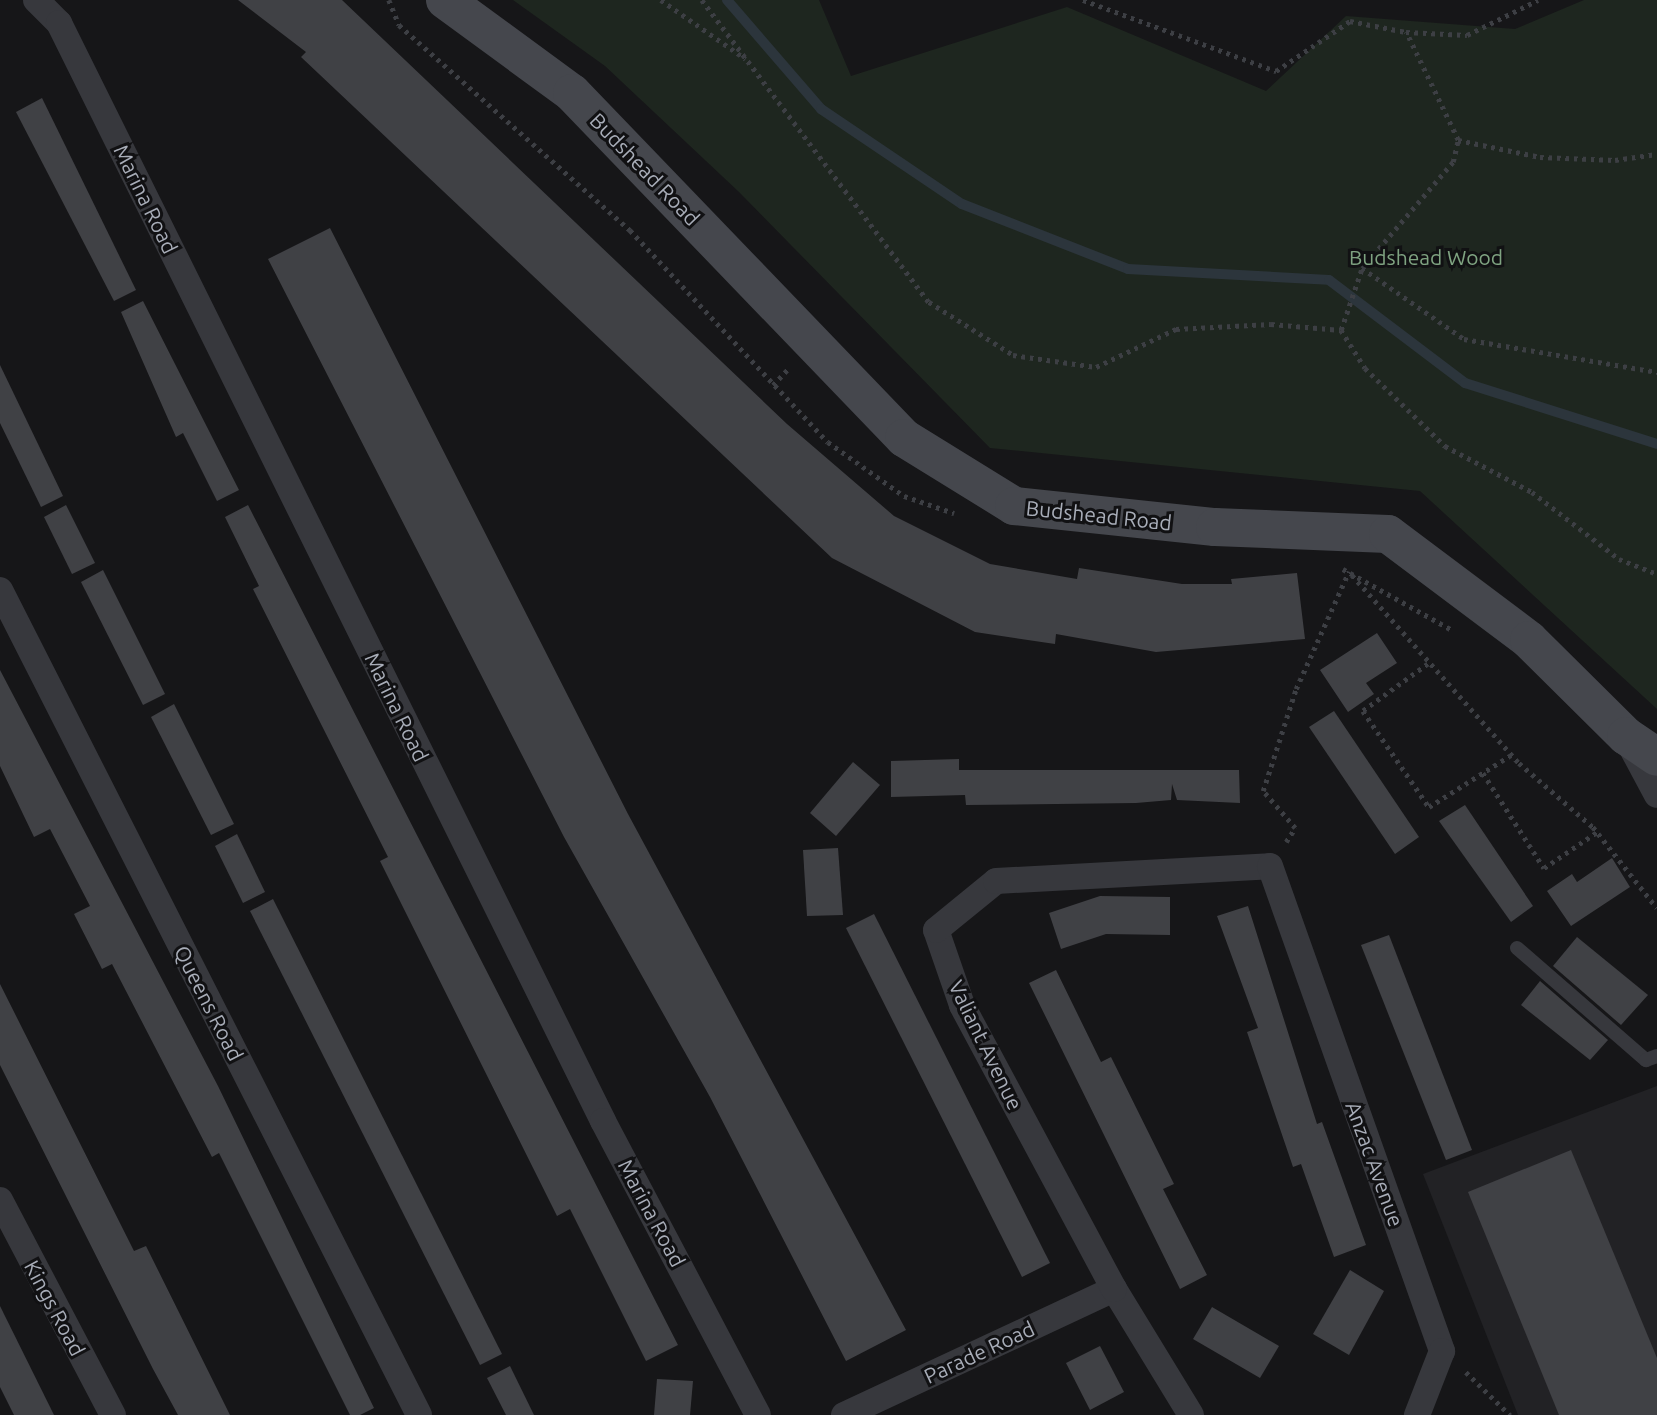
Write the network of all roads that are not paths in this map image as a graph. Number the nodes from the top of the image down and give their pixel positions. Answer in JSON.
{"nodes":[{"id":1,"x":36,"y":0,"type":"edge"},
{"id":2,"x":445,"y":0,"type":"edge"},
{"id":3,"x":0,"y":590,"type":"edge"},
{"id":4,"x":1642,"y":747,"type":"edge"},
{"id":5,"x":1657,"y":795,"type":"edge"},
{"id":6,"x":1270,"y":866,"type":"joint"},
{"id":7,"x":1517,"y":948,"type":"dead end"},
{"id":8,"x":1657,"y":1056,"type":"edge"},
{"id":9,"x":0,"y":1200,"type":"edge"},
{"id":10,"x":1114,"y":1289,"type":"junction"},
{"id":11,"x":113,"y":1415,"type":"edge"},
{"id":12,"x":419,"y":1415,"type":"edge"},
{"id":13,"x":758,"y":1415,"type":"edge"},
{"id":14,"x":844,"y":1415,"type":"edge"},
{"id":15,"x":1191,"y":1415,"type":"edge"},
{"id":16,"x":1417,"y":1415,"type":"edge"}],
"edges":[{"from":1,"to":13,"type":"street","name":"Marina Road"},
{"from":2,"to":4,"type":"street","name":"Budshead Road"},
{"from":3,"to":12,"type":"street","name":"Queens Road"},
{"from":4,"to":5,"type":"street"},
{"from":6,"to":10,"type":"street","name":"Valiant Avenue"},
{"from":6,"to":16,"type":"street","name":"Anzac Avenue"},
{"from":7,"to":8,"type":"lane"},
{"from":9,"to":11,"type":"street","name":"Kings Road"},
{"from":10,"to":14,"type":"street","name":"Parade Road"},
{"from":10,"to":15,"type":"street"}]}
